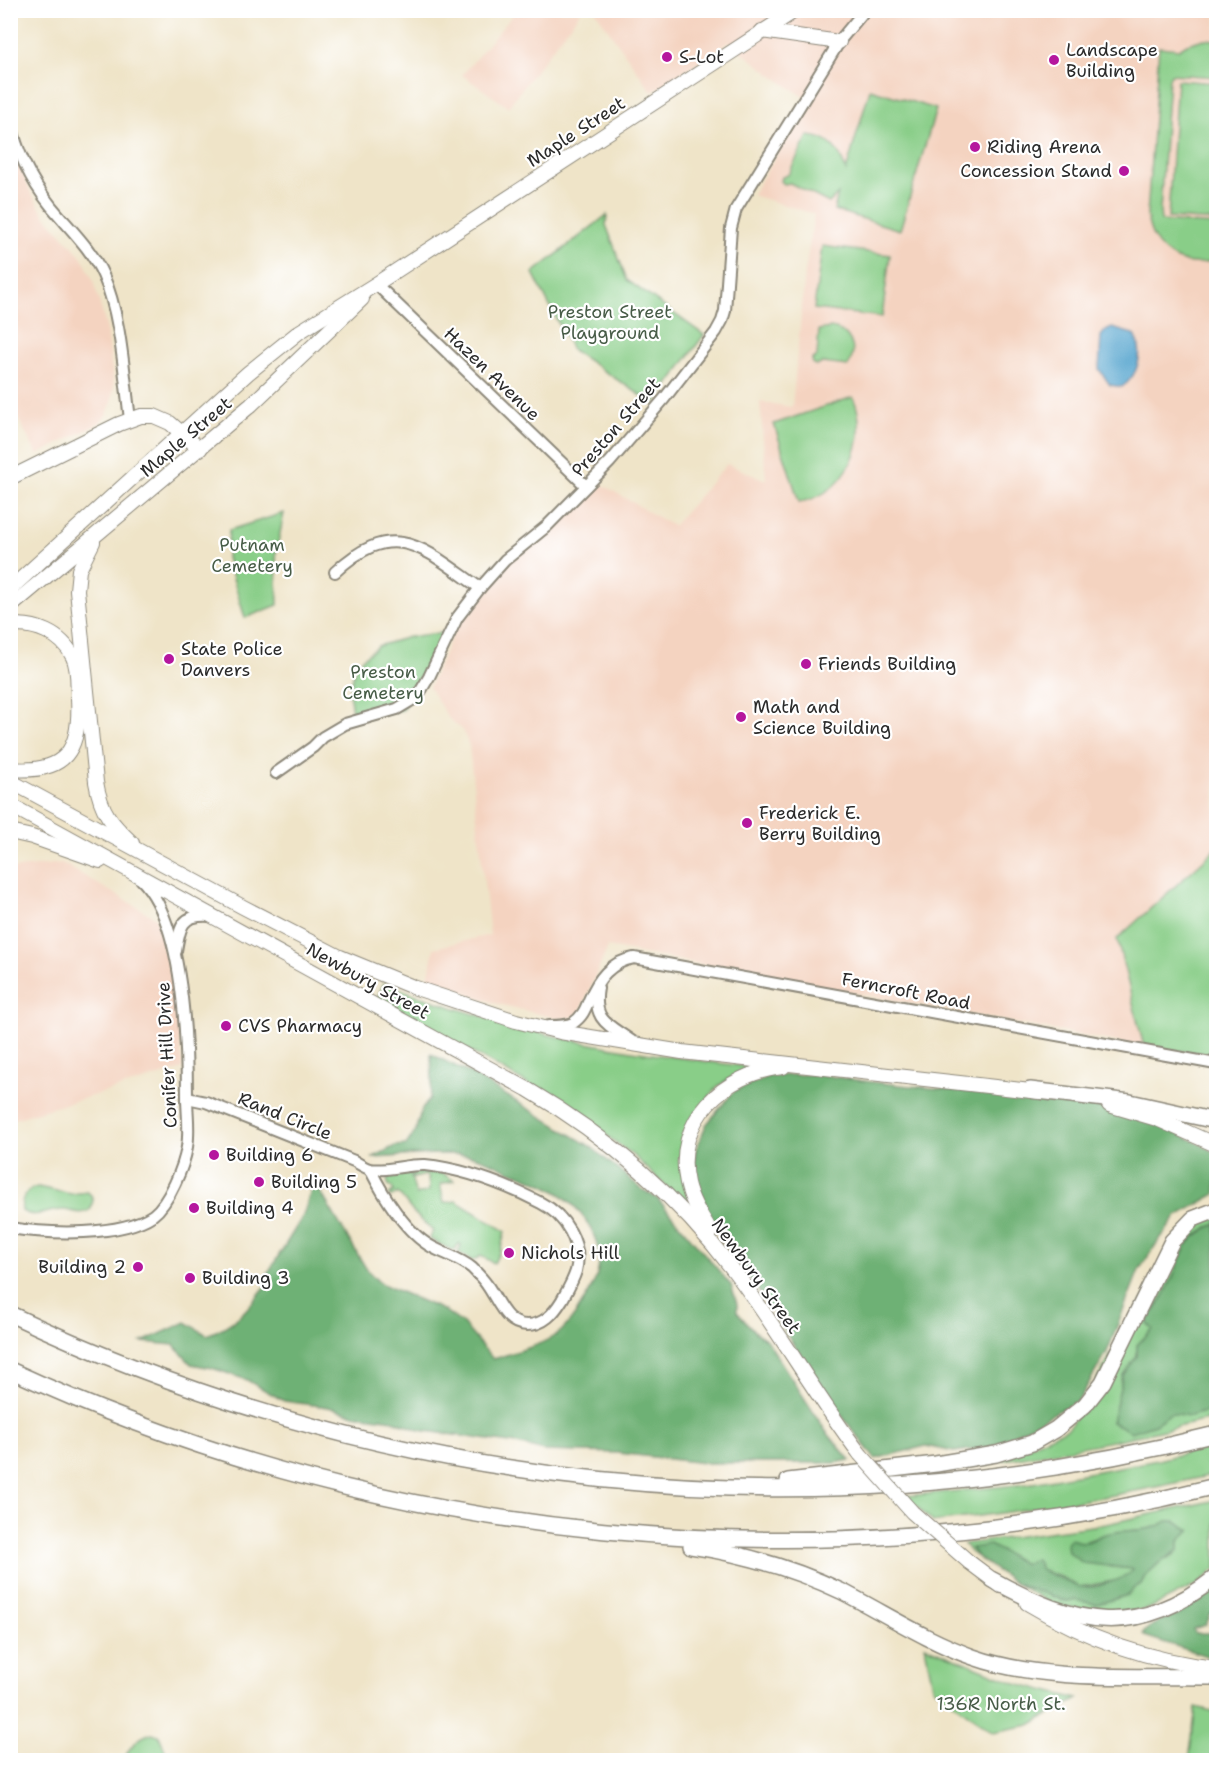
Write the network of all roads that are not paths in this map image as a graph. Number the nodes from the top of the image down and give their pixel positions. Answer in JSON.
{"nodes":[{"id":1,"x":796,"y":10,"type":"edge"},
{"id":2,"x":865,"y":10,"type":"edge"},
{"id":3,"x":762,"y":31,"type":"junction"},
{"id":4,"x":839,"y":42,"type":"junction"},
{"id":5,"x":10,"y":119,"type":"edge"},
{"id":6,"x":376,"y":284,"type":"junction"},
{"id":7,"x":130,"y":418,"type":"junction"},
{"id":8,"x":183,"y":432,"type":"junction"},
{"id":9,"x":200,"y":449,"type":"junction"},
{"id":10,"x":10,"y":478,"type":"edge"},
{"id":11,"x":586,"y":486,"type":"junction"},
{"id":12,"x":101,"y":531,"type":"junction"},
{"id":13,"x":335,"y":572,"type":"dead end"},
{"id":14,"x":480,"y":588,"type":"junction"},
{"id":15,"x":10,"y":589,"type":"edge"},
{"id":16,"x":10,"y":607,"type":"edge"},
{"id":17,"x":10,"y":626,"type":"edge"},
{"id":18,"x":10,"y":769,"type":"edge"},
{"id":19,"x":276,"y":773,"type":"dead end"},
{"id":20,"x":10,"y":781,"type":"edge"},
{"id":21,"x":10,"y":805,"type":"edge"},
{"id":22,"x":10,"y":832,"type":"edge"},
{"id":23,"x":144,"y":854,"type":"junction"},
{"id":24,"x":137,"y":874,"type":"junction"},
{"id":25,"x":212,"y":916,"type":"junction"},
{"id":26,"x":175,"y":954,"type":"junction"},
{"id":27,"x":599,"y":982,"type":"junction"},
{"id":28,"x":540,"y":1027,"type":"junction"},
{"id":29,"x":637,"y":1045,"type":"junction"},
{"id":30,"x":1216,"y":1064,"type":"edge"},
{"id":31,"x":818,"y":1067,"type":"junction"},
{"id":32,"x":1030,"y":1090,"type":"junction"},
{"id":33,"x":187,"y":1098,"type":"junction"},
{"id":34,"x":1216,"y":1121,"type":"edge"},
{"id":35,"x":1216,"y":1145,"type":"edge"},
{"id":36,"x":370,"y":1169,"type":"junction"},
{"id":37,"x":1216,"y":1209,"type":"edge"},
{"id":38,"x":10,"y":1228,"type":"edge"},
{"id":39,"x":744,"y":1285,"type":"junction"},
{"id":40,"x":10,"y":1314,"type":"edge"},
{"id":41,"x":10,"y":1370,"type":"edge"},
{"id":42,"x":1216,"y":1434,"type":"edge"},
{"id":43,"x":1216,"y":1486,"type":"edge"},
{"id":44,"x":724,"y":1488,"type":"junction"},
{"id":45,"x":563,"y":1527,"type":"junction"},
{"id":46,"x":1216,"y":1577,"type":"edge"},
{"id":47,"x":993,"y":1580,"type":"junction"},
{"id":48,"x":1216,"y":1668,"type":"edge"},
{"id":49,"x":1216,"y":1677,"type":"edge"}],
"edges":[{"from":1,"to":3,"type":"main road","name":"Maple Street"},
{"from":2,"to":4,"type":"street","name":"Preston Street"},
{"from":3,"to":4,"type":"main road"},
{"from":3,"to":6,"type":"main road","name":"Maple Street"},
{"from":4,"to":11,"type":"street","name":"Preston Street"},
{"from":5,"to":7,"type":"street"},
{"from":6,"to":8,"type":"main road","name":"Maple Street"},
{"from":6,"to":9,"type":"main road","name":"Maple Street"},
{"from":6,"to":11,"type":"street","name":"Hazen Avenue"},
{"from":7,"to":8,"type":"main road"},
{"from":7,"to":10,"type":"main road"},
{"from":8,"to":9,"type":"main road"},
{"from":8,"to":15,"type":"main road","name":"Maple Street"},
{"from":9,"to":12,"type":"main road","name":"Maple Street"},
{"from":11,"to":14,"type":"street","name":"Preston Street"},
{"from":12,"to":16,"type":"main road","name":"Maple Street"},
{"from":12,"to":23,"type":"main road"},
{"from":13,"to":14,"type":"street"},
{"from":14,"to":19,"type":"street","name":"Preston Street"},
{"from":17,"to":18,"type":"main road"},
{"from":20,"to":23,"type":"main road","name":"Newbury Street"},
{"from":21,"to":24,"type":"main road","name":"Newbury Street"},
{"from":22,"to":24,"type":"main road"},
{"from":23,"to":28,"type":"main road","name":"Newbury Street"},
{"from":24,"to":25,"type":"main road","name":"Newbury Street"},
{"from":24,"to":26,"type":"street","name":"Conifer Hill Drive"},
{"from":25,"to":26,"type":"street","name":"Conifer Hill Drive"},
{"from":25,"to":39,"type":"main road","name":"Newbury Street"},
{"from":26,"to":33,"type":"street","name":"Conifer Hill Drive"},
{"from":27,"to":28,"type":"street","name":"Ferncroft Road"},
{"from":27,"to":29,"type":"street"},
{"from":27,"to":30,"type":"street","name":"Ferncroft Road"},
{"from":28,"to":29,"type":"main road","name":"Newbury Street"},
{"from":29,"to":31,"type":"main road","name":"Newbury Street"},
{"from":31,"to":32,"type":"main road","name":"Newbury Street"},
{"from":31,"to":39,"type":"main road"},
{"from":32,"to":34,"type":"highway"},
{"from":32,"to":35,"type":"main road","name":"Newbury Street"},
{"from":33,"to":36,"type":"street","name":"Rand Circle"},
{"from":33,"to":38,"type":"street","name":"Conifer Hill Drive"},
{"from":36,"to":36,"type":"street","name":"Rand Circle"},
{"from":37,"to":44,"type":"highway"},
{"from":39,"to":47,"type":"main road","name":"Newbury Street","bridge":true},
{"from":40,"to":44,"type":"highway"},
{"from":41,"to":45,"type":"highway"},
{"from":42,"to":44,"type":"highway"},
{"from":43,"to":45,"type":"highway"},
{"from":45,"to":49,"type":"highway"},
{"from":46,"to":47,"type":"highway"},
{"from":47,"to":48,"type":"main road","name":"Newbury Street"}]}
